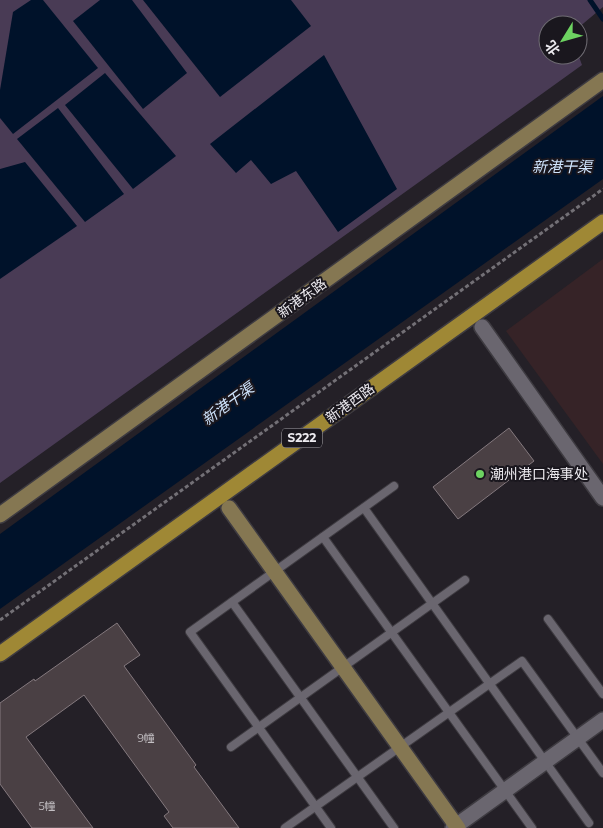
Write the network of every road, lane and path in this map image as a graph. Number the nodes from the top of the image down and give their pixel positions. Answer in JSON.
{"nodes":[{"id":1,"x":603,"y":80,"type":"edge"},
{"id":2,"x":603,"y":189,"type":"edge"},
{"id":3,"x":603,"y":222,"type":"edge"},
{"id":4,"x":482,"y":327,"type":"dead end"},
{"id":5,"x":394,"y":486,"type":"dead end"},
{"id":6,"x":603,"y":498,"type":"edge"},
{"id":7,"x":229,"y":508,"type":"dead end"},
{"id":8,"x":364,"y":508,"type":"junction"},
{"id":9,"x":0,"y":515,"type":"edge"},
{"id":10,"x":323,"y":537,"type":"junction"},
{"id":11,"x":274,"y":572,"type":"junction"},
{"id":12,"x":465,"y":580,"type":"dead end"},
{"id":13,"x":232,"y":602,"type":"junction"},
{"id":14,"x":433,"y":603,"type":"junction"},
{"id":15,"x":548,"y":618,"type":"dead end"},
{"id":16,"x":0,"y":620,"type":"edge"},
{"id":17,"x":392,"y":632,"type":"junction"},
{"id":18,"x":0,"y":654,"type":"edge"},
{"id":19,"x":343,"y":667,"type":"junction"},
{"id":20,"x":490,"y":683,"type":"junction"},
{"id":21,"x":603,"y":694,"type":"edge"},
{"id":22,"x":302,"y":696,"type":"junction"},
{"id":23,"x":450,"y":712,"type":"junction"},
{"id":24,"x":603,"y":720,"type":"edge"},
{"id":25,"x":259,"y":726,"type":"junction"},
{"id":26,"x":578,"y":738,"type":"junction"},
{"id":27,"x":231,"y":747,"type":"dead end"},
{"id":28,"x":400,"y":747,"type":"junction"},
{"id":29,"x":546,"y":761,"type":"junction"},
{"id":30,"x":603,"y":773,"type":"edge"},
{"id":31,"x":358,"y":777,"type":"junction"},
{"id":32,"x":506,"y":790,"type":"junction"},
{"id":33,"x":316,"y":806,"type":"junction"},
{"id":34,"x":589,"y":822,"type":"dead end"},
{"id":35,"x":456,"y":827,"type":"edge"},
{"id":36,"x":286,"y":828,"type":"edge"},
{"id":37,"x":331,"y":828,"type":"edge"},
{"id":38,"x":394,"y":828,"type":"edge"},
{"id":39,"x":532,"y":828,"type":"edge"}],
"edges":[{"from":1,"to":9,"type":"main road","name":"新港东路"},
{"from":2,"to":16,"type":"path"},
{"from":3,"to":18,"type":"main road","name":"新港西路","number":"S222"},
{"from":4,"to":6,"type":"street"},
{"from":5,"to":8,"type":"lane"},
{"from":7,"to":11,"type":"main road"},
{"from":8,"to":10,"type":"lane"},
{"from":8,"to":14,"type":"lane"},
{"from":10,"to":11,"type":"lane"},
{"from":10,"to":17,"type":"lane"},
{"from":11,"to":13,"type":"lane"},
{"from":11,"to":19,"type":"main road"},
{"from":12,"to":14,"type":"lane"},
{"from":13,"to":22,"type":"lane"},
{"from":13,"to":25,"type":"lane"},
{"from":14,"to":17,"type":"lane"},
{"from":14,"to":20,"type":"lane"},
{"from":15,"to":21,"type":"lane"},
{"from":17,"to":19,"type":"lane"},
{"from":17,"to":23,"type":"lane"},
{"from":19,"to":22,"type":"lane"},
{"from":19,"to":28,"type":"main road"},
{"from":20,"to":23,"type":"lane"},
{"from":20,"to":26,"type":"lane"},
{"from":20,"to":29,"type":"lane"},
{"from":22,"to":25,"type":"lane"},
{"from":22,"to":31,"type":"lane"},
{"from":23,"to":28,"type":"lane"},
{"from":23,"to":32,"type":"lane"},
{"from":24,"to":26,"type":"street"},
{"from":25,"to":27,"type":"lane"},
{"from":25,"to":33,"type":"lane"},
{"from":26,"to":29,"type":"street"},
{"from":26,"to":30,"type":"lane"},
{"from":28,"to":31,"type":"lane"},
{"from":28,"to":35,"type":"main road"},
{"from":29,"to":32,"type":"street"},
{"from":29,"to":34,"type":"lane"},
{"from":31,"to":33,"type":"lane"},
{"from":31,"to":38,"type":"lane"},
{"from":32,"to":35,"type":"street"},
{"from":32,"to":39,"type":"lane"},
{"from":33,"to":36,"type":"lane"},
{"from":33,"to":37,"type":"lane"}]}
